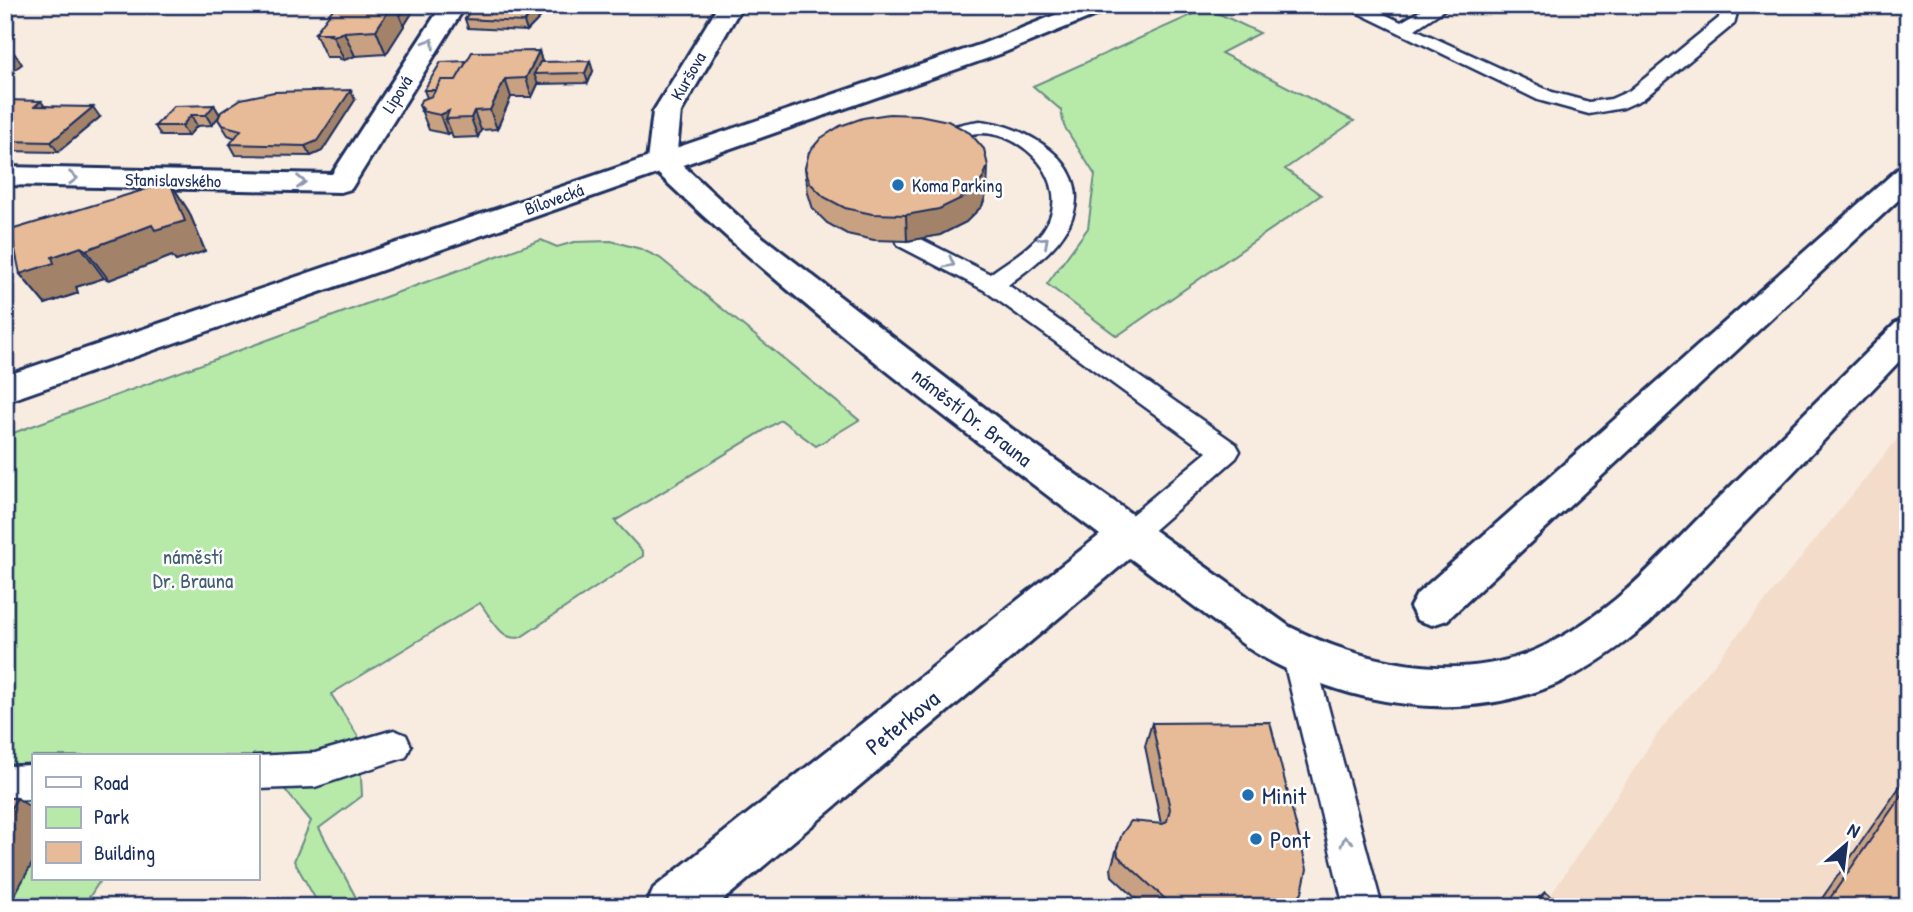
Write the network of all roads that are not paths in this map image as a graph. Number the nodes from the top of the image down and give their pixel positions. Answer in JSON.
{"nodes":[{"id":1,"x":454,"y":5,"type":"edge"},
{"id":2,"x":720,"y":5,"type":"edge"},
{"id":3,"x":1100,"y":5,"type":"edge"},
{"id":4,"x":1350,"y":5,"type":"edge"},
{"id":5,"x":1443,"y":5,"type":"edge"},
{"id":6,"x":1730,"y":5,"type":"edge"},
{"id":7,"x":1404,"y":28,"type":"junction"},
{"id":8,"x":934,"y":143,"type":"edge"},
{"id":9,"x":661,"y":161,"type":"junction"},
{"id":10,"x":1908,"y":175,"type":"edge"},
{"id":11,"x":5,"y":176,"type":"edge"},
{"id":12,"x":341,"y":183,"type":"joint"},
{"id":13,"x":908,"y":241,"type":"edge"},
{"id":14,"x":992,"y":285,"type":"junction"},
{"id":15,"x":1908,"y":331,"type":"edge"},
{"id":16,"x":5,"y":389,"type":"edge"},
{"id":17,"x":1129,"y":534,"type":"junction"},
{"id":18,"x":1432,"y":607,"type":"dead end"},
{"id":19,"x":1298,"y":654,"type":"junction"},
{"id":20,"x":394,"y":746,"type":"dead end"},
{"id":21,"x":259,"y":772,"type":"edge"},
{"id":22,"x":32,"y":782,"type":"edge"},
{"id":23,"x":5,"y":783,"type":"edge"},
{"id":24,"x":673,"y":907,"type":"edge"},
{"id":25,"x":1363,"y":907,"type":"edge"}],
"edges":[{"from":12,"to":1,"type":"street","name":"Lipová","one_way":true},
{"from":2,"to":9,"type":"street","name":"Kuršova"},
{"from":3,"to":9,"type":"street","name":"Bílovecká"},
{"from":4,"to":7,"type":"lane"},
{"from":5,"to":7,"type":"lane"},
{"from":6,"to":7,"type":"lane"},
{"from":14,"to":8,"type":"lane","one_way":true},
{"from":9,"to":16,"type":"street","name":"Bílovecká"},
{"from":9,"to":17,"type":"street","name":"náměstí Dr. Brauna"},
{"from":10,"to":18,"type":"street"},
{"from":11,"to":12,"type":"street","name":"Stanislavského","one_way":true},
{"from":13,"to":14,"type":"lane","one_way":true},
{"from":14,"to":17,"type":"lane"},
{"from":15,"to":19,"type":"street","name":"náměstí Dr. Brauna"},
{"from":17,"to":19,"type":"street","name":"náměstí Dr. Brauna"},
{"from":17,"to":24,"type":"street","name":"Peterkova"},
{"from":25,"to":19,"type":"lane","one_way":true},
{"from":20,"to":21,"type":"lane"},
{"from":22,"to":23,"type":"lane"}]}
